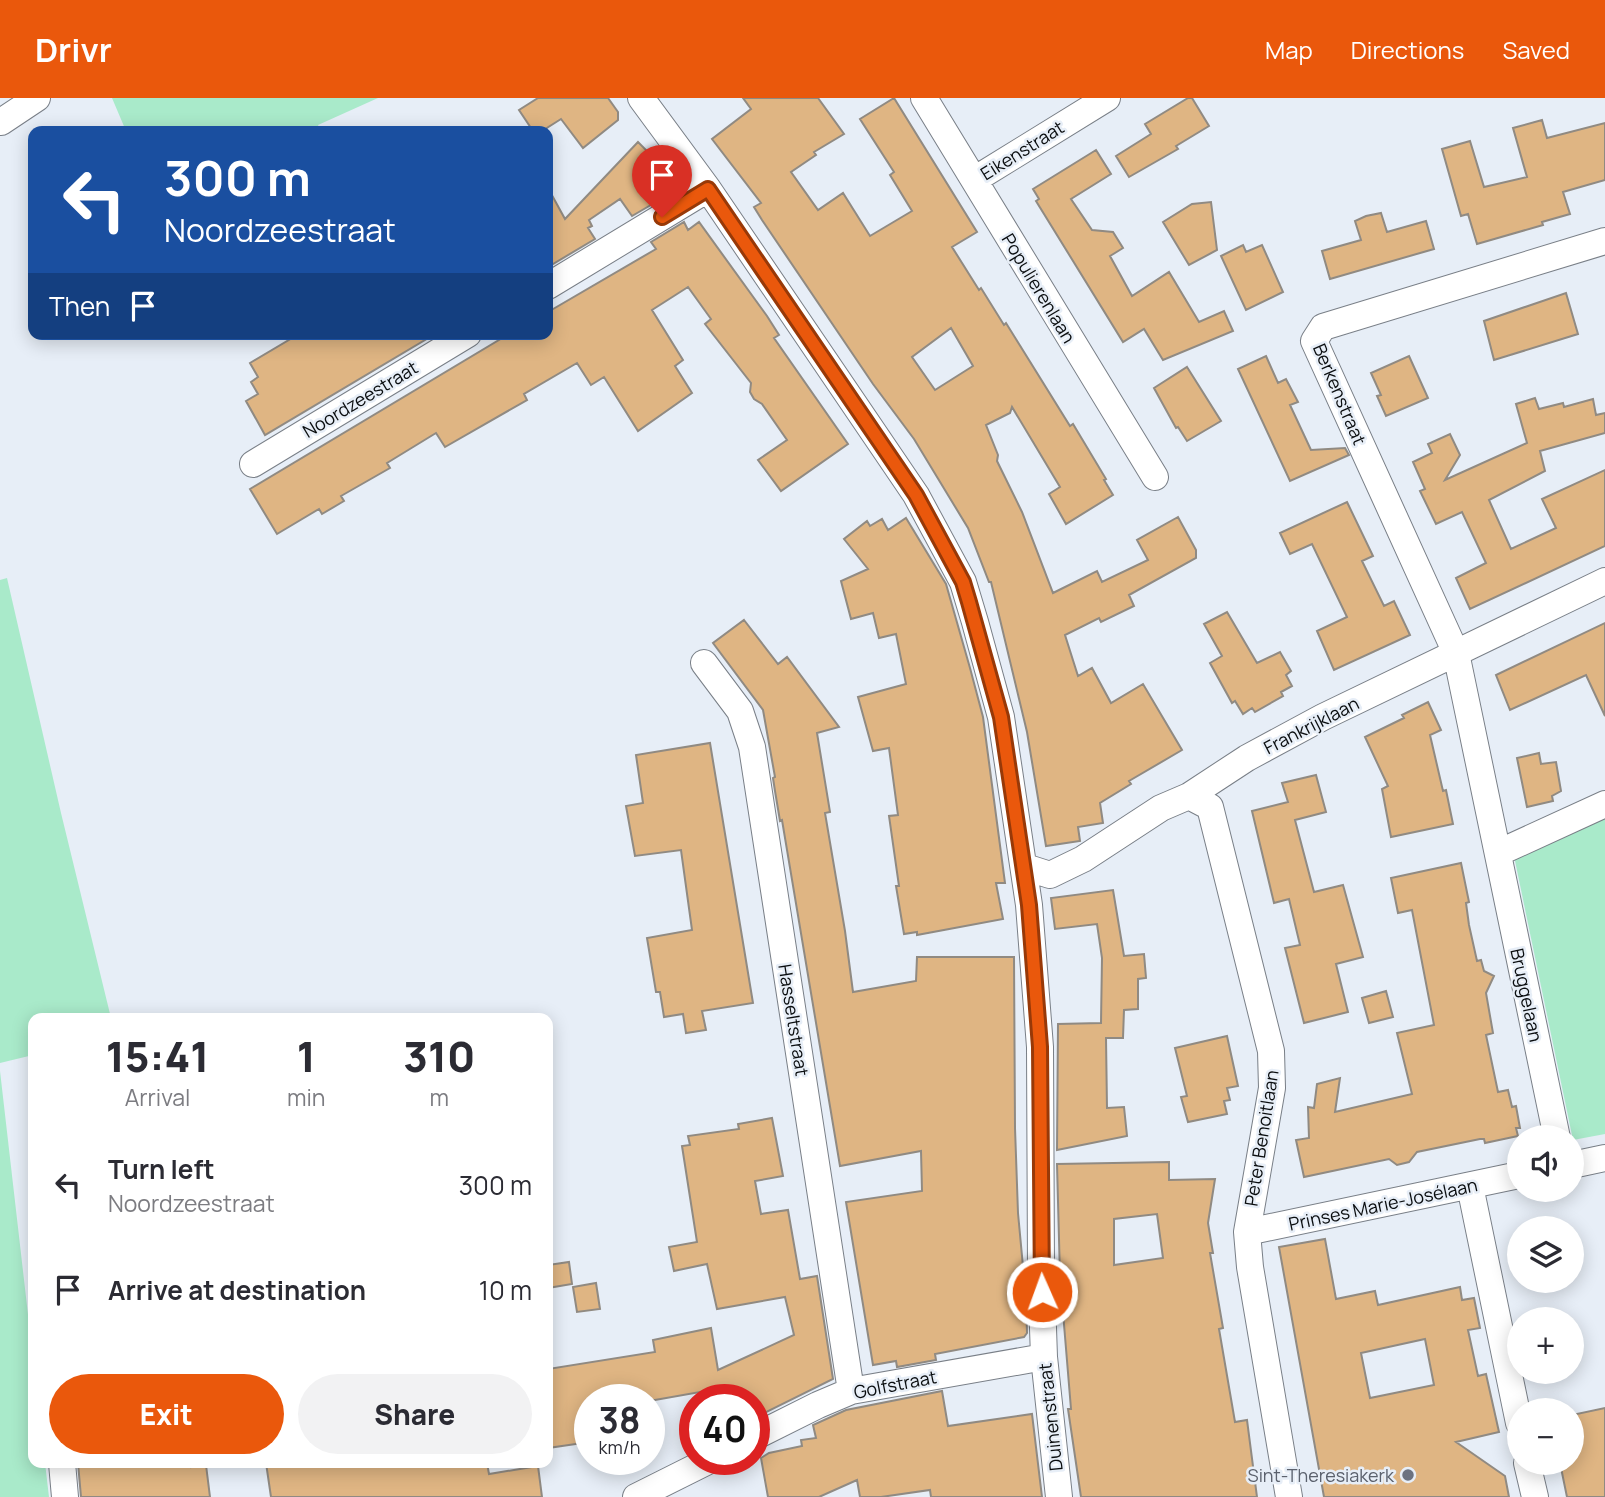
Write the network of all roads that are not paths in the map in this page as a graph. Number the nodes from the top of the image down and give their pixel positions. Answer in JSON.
{"nodes":[{"id":1,"x":37,"y":98,"type":"edge"},
{"id":2,"x":924,"y":98,"type":"edge"},
{"id":3,"x":1107,"y":98,"type":"edge"},
{"id":4,"x":652,"y":101,"type":"edge"},
{"id":5,"x":1,"y":122,"type":"edge"},
{"id":6,"x":974,"y":180,"type":"junction"},
{"id":7,"x":708,"y":189,"type":"junction"},
{"id":8,"x":1605,"y":241,"type":"edge"},
{"id":9,"x":553,"y":283,"type":"edge"},
{"id":10,"x":458,"y":340,"type":"edge"},
{"id":11,"x":253,"y":464,"type":"dead end"},
{"id":12,"x":1155,"y":477,"type":"dead end"},
{"id":13,"x":1605,"y":580,"type":"edge"},
{"id":14,"x":1456,"y":653,"type":"junction"},
{"id":15,"x":704,"y":663,"type":"dead end"},
{"id":16,"x":1189,"y":796,"type":"junction"},
{"id":17,"x":1605,"y":804,"type":"edge"},
{"id":18,"x":1498,"y":853,"type":"junction"},
{"id":19,"x":1025,"y":867,"type":"junction"},
{"id":20,"x":1554,"y":1125,"type":"edge"},
{"id":21,"x":1605,"y":1158,"type":"edge"},
{"id":22,"x":1584,"y":1162,"type":"edge"},
{"id":23,"x":1507,"y":1178,"type":"edge"},
{"id":24,"x":1469,"y":1186,"type":"junction"},
{"id":25,"x":1247,"y":1232,"type":"junction"},
{"id":26,"x":1044,"y":1357,"type":"junction"},
{"id":27,"x":851,"y":1391,"type":"junction"},
{"id":28,"x":1514,"y":1398,"type":"edge"},
{"id":29,"x":770,"y":1429,"type":"edge"},
{"id":30,"x":62,"y":1468,"type":"edge"},
{"id":31,"x":693,"y":1475,"type":"edge"},
{"id":32,"x":1530,"y":1475,"type":"edge"},
{"id":33,"x":680,"y":1487,"type":"edge"},
{"id":34,"x":65,"y":1497,"type":"edge"},
{"id":35,"x":636,"y":1497,"type":"edge"},
{"id":36,"x":1059,"y":1497,"type":"edge"},
{"id":37,"x":1289,"y":1497,"type":"edge"},
{"id":38,"x":1535,"y":1497,"type":"edge"}],
"edges":[{"from":1,"to":5,"type":"street"},
{"from":2,"to":6,"type":"street","name":"Populierenlaan"},
{"from":3,"to":6,"type":"street","name":"Eikenstraat"},
{"from":4,"to":7,"type":"street","name":"Duinenstraat"},
{"from":6,"to":12,"type":"street","name":"Populierenlaan"},
{"from":7,"to":9,"type":"street"},
{"from":7,"to":19,"type":"street","name":"Duinenstraat"},
{"from":8,"to":14,"type":"street","name":"Berkenstraat"},
{"from":10,"to":11,"type":"street","name":"Noordzeestraat"},
{"from":13,"to":14,"type":"street","name":"Frankrijklaan"},
{"from":14,"to":16,"type":"street","name":"Frankrijklaan"},
{"from":14,"to":18,"type":"street","name":"Bruggelaan"},
{"from":15,"to":27,"type":"street","name":"Hasseltstraat"},
{"from":16,"to":19,"type":"street","name":"Frankrijklaan"},
{"from":16,"to":25,"type":"street","name":"Peter Benoitlaan"},
{"from":17,"to":18,"type":"street"},
{"from":18,"to":20,"type":"street","name":"Bruggelaan"},
{"from":19,"to":26,"type":"street","name":"Duinenstraat"},
{"from":21,"to":22,"type":"street"},
{"from":23,"to":24,"type":"street","name":"Prinses Marie-Josélaan"},
{"from":24,"to":25,"type":"street","name":"Prinses Marie-Josélaan"},
{"from":24,"to":28,"type":"street"},
{"from":25,"to":37,"type":"street","name":"Peter Benoitlaan"},
{"from":26,"to":27,"type":"street","name":"Golfstraat"},
{"from":26,"to":36,"type":"street","name":"Duinenstraat"},
{"from":27,"to":29,"type":"street","name":"Golfstraat"},
{"from":30,"to":34,"type":"street"},
{"from":31,"to":33,"type":"street"},
{"from":32,"to":38,"type":"street"},
{"from":33,"to":35,"type":"street"}]}
